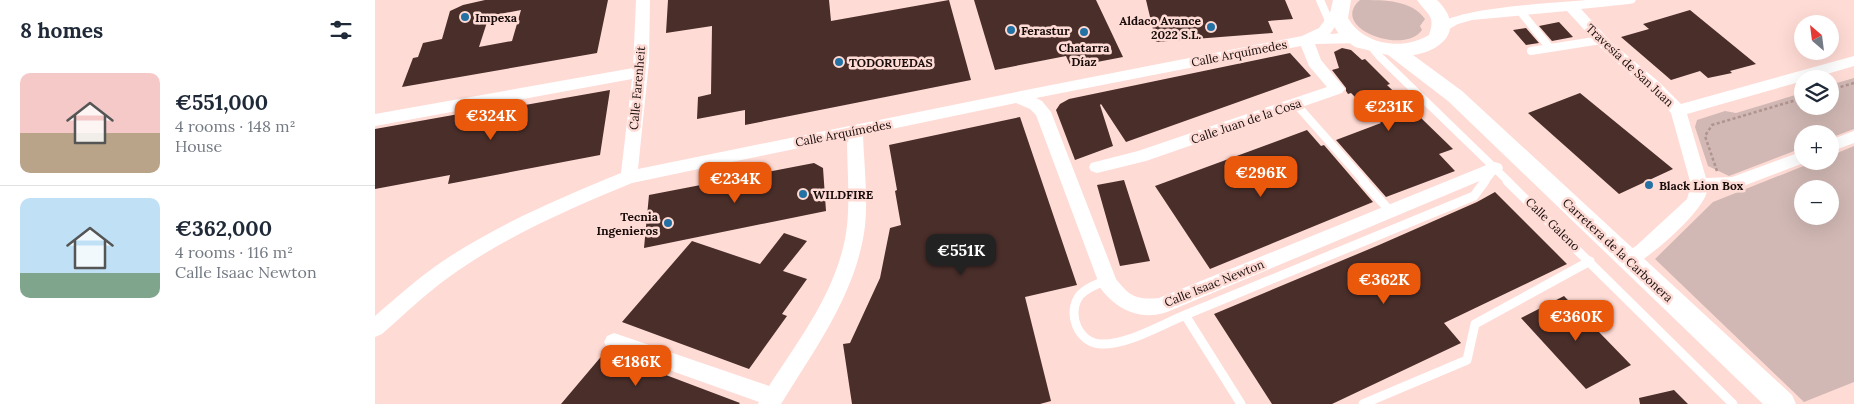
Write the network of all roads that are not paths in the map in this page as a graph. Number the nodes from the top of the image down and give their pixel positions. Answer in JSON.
{"nodes":[{"id":1,"x":643,"y":0,"type":"edge"},
{"id":2,"x":1320,"y":0,"type":"edge"},
{"id":3,"x":1426,"y":0,"type":"edge"},
{"id":4,"x":1629,"y":0,"type":"edge"},
{"id":5,"x":1570,"y":6,"type":"junction"},
{"id":6,"x":1519,"y":11,"type":"junction"},
{"id":7,"x":1337,"y":12,"type":"edge"},
{"id":8,"x":1437,"y":36,"type":"junction"},
{"id":9,"x":1306,"y":40,"type":"junction"},
{"id":10,"x":1601,"y":40,"type":"junction"},
{"id":11,"x":1365,"y":43,"type":"junction"},
{"id":12,"x":1551,"y":48,"type":"junction"},
{"id":13,"x":1395,"y":51,"type":"junction"},
{"id":14,"x":1531,"y":51,"type":"dead end"},
{"id":15,"x":1854,"y":61,"type":"edge"},
{"id":16,"x":640,"y":72,"type":"junction"},
{"id":17,"x":1058,"y":88,"type":"junction"},
{"id":18,"x":1455,"y":96,"type":"junction"},
{"id":19,"x":1018,"y":97,"type":"junction"},
{"id":20,"x":1295,"y":103,"type":"junction"},
{"id":21,"x":1678,"y":111,"type":"junction"},
{"id":22,"x":1043,"y":112,"type":"junction"},
{"id":23,"x":375,"y":120,"type":"edge"},
{"id":24,"x":890,"y":124,"type":"junction"},
{"id":25,"x":855,"y":132,"type":"junction"},
{"id":26,"x":1854,"y":137,"type":"edge"},
{"id":27,"x":805,"y":141,"type":"junction"},
{"id":28,"x":1839,"y":143,"type":"edge"},
{"id":29,"x":855,"y":156,"type":"junction"},
{"id":30,"x":1794,"y":160,"type":"edge"},
{"id":31,"x":1097,"y":167,"type":"dead end"},
{"id":32,"x":1495,"y":168,"type":"junction"},
{"id":33,"x":629,"y":177,"type":"junction"},
{"id":34,"x":1700,"y":185,"type":"junction"},
{"id":35,"x":1390,"y":211,"type":"junction"},
{"id":36,"x":1629,"y":260,"type":"junction"},
{"id":37,"x":1589,"y":261,"type":"junction"},
{"id":38,"x":1107,"y":280,"type":"junction"},
{"id":39,"x":1185,"y":315,"type":"junction"},
{"id":40,"x":375,"y":328,"type":"edge"},
{"id":41,"x":613,"y":342,"type":"dead end"},
{"id":42,"x":771,"y":401,"type":"edge"},
{"id":43,"x":1241,"y":404,"type":"edge"},
{"id":44,"x":1363,"y":404,"type":"edge"},
{"id":45,"x":1733,"y":404,"type":"edge"},
{"id":46,"x":1782,"y":404,"type":"edge"}],
"edges":[{"from":1,"to":16,"type":"street","name":"Calle Farenheit"},
{"from":2,"to":7,"type":"lane"},
{"from":2,"to":7,"type":"lane"},
{"from":3,"to":8,"type":"street"},
{"from":4,"to":5,"type":"street"},
{"from":5,"to":6,"type":"street"},
{"from":5,"to":10,"type":"street","name":"Travesía de San Juan"},
{"from":6,"to":8,"type":"street"},
{"from":6,"to":12,"type":"lane"},
{"from":7,"to":9,"type":"street","name":"Calle Arquímedes"},
{"from":7,"to":11,"type":"street"},
{"from":8,"to":13,"type":"street"},
{"from":8,"to":18,"type":"street"},
{"from":9,"to":11,"type":"street"},
{"from":9,"to":17,"type":"street","name":"Calle Arquímedes"},
{"from":9,"to":20,"type":"street","name":"Calle Juan de la Cosa"},
{"from":10,"to":12,"type":"lane"},
{"from":10,"to":21,"type":"street","name":"Travesía de San Juan"},
{"from":11,"to":13,"type":"street"},
{"from":11,"to":32,"type":"lane","name":"Calle Galeno"},
{"from":12,"to":14,"type":"lane"},
{"from":13,"to":18,"type":"street"},
{"from":15,"to":21,"type":"street"},
{"from":16,"to":23,"type":"street"},
{"from":16,"to":33,"type":"street","name":"Calle Farenheit"},
{"from":17,"to":19,"type":"street","name":"Calle Arquímedes"},
{"from":17,"to":22,"type":"street"},
{"from":18,"to":36,"type":"street","name":"Carretera de la Carbonera"},
{"from":19,"to":22,"type":"street"},
{"from":19,"to":24,"type":"street","name":"Calle Arquímedes"},
{"from":20,"to":31,"type":"street","name":"Calle Juan de la Cosa"},
{"from":20,"to":35,"type":"lane"},
{"from":21,"to":34,"type":"street","name":"Travesía de San Juan"},
{"from":22,"to":38,"type":"street","name":"Calle Isaac Newton"},
{"from":24,"to":25,"type":"street","name":"Calle Arquímedes"},
{"from":24,"to":29,"type":"street"},
{"from":25,"to":27,"type":"street","name":"Calle Arquímedes"},
{"from":25,"to":29,"type":"street"},
{"from":26,"to":28,"type":"street"},
{"from":27,"to":29,"type":"street"},
{"from":27,"to":33,"type":"street","name":"Calle Arquímedes"},
{"from":29,"to":42,"type":"street"},
{"from":30,"to":34,"type":"street"},
{"from":32,"to":35,"type":"street","name":"Calle Isaac Newton"},
{"from":32,"to":37,"type":"lane","name":"Calle Galeno"},
{"from":32,"to":39,"type":"lane"},
{"from":33,"to":40,"type":"street","name":"Calle Arquímedes"},
{"from":34,"to":36,"type":"street"},
{"from":35,"to":38,"type":"street","name":"Calle Isaac Newton"},
{"from":36,"to":46,"type":"street","name":"Carretera de la Carbonera"},
{"from":37,"to":44,"type":"lane"},
{"from":37,"to":45,"type":"lane","name":"Calle Galeno"},
{"from":38,"to":39,"type":"lane"},
{"from":39,"to":43,"type":"lane"},
{"from":41,"to":42,"type":"street"}]}
